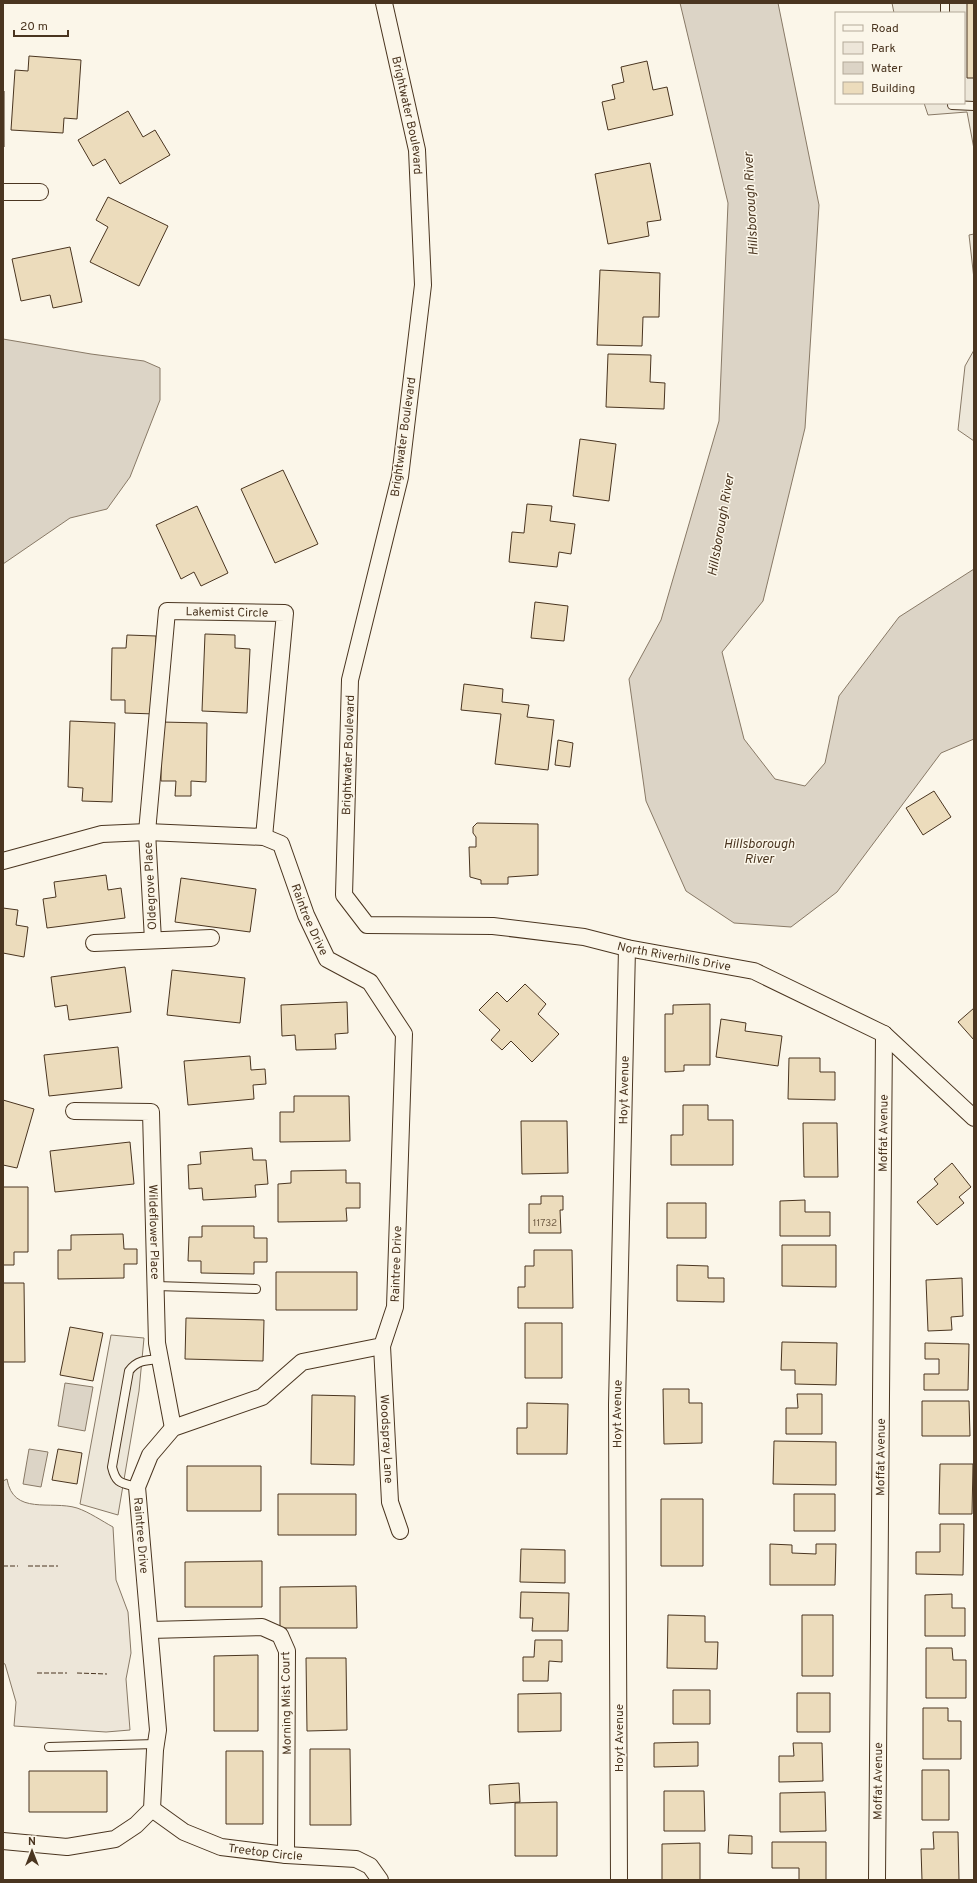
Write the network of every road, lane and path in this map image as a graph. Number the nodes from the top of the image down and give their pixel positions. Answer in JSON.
{"nodes":[{"id":1,"x":384,"y":3,"type":"edge"},
{"id":2,"x":952,"y":104,"type":"edge"},
{"id":3,"x":974,"y":106,"type":"edge"},
{"id":4,"x":3,"y":192,"type":"edge"},
{"id":5,"x":40,"y":192,"type":"dead end"},
{"id":6,"x":147,"y":832,"type":"junction"},
{"id":7,"x":264,"y":837,"type":"junction"},
{"id":8,"x":3,"y":861,"type":"edge"},
{"id":9,"x":344,"y":895,"type":"joint"},
{"id":10,"x":211,"y":938,"type":"dead end"},
{"id":11,"x":153,"y":940,"type":"junction"},
{"id":12,"x":94,"y":942,"type":"dead end"},
{"id":13,"x":627,"y":948,"type":"junction"},
{"id":14,"x":884,"y":1034,"type":"junction"},
{"id":15,"x":74,"y":1111,"type":"dead end"},
{"id":16,"x":974,"y":1118,"type":"edge"},
{"id":17,"x":156,"y":1286,"type":"junction"},
{"id":18,"x":256,"y":1289,"type":"dead end"},
{"id":19,"x":382,"y":1346,"type":"junction"},
{"id":20,"x":160,"y":1359,"type":"junction"},
{"id":21,"x":173,"y":1428,"type":"junction"},
{"id":22,"x":137,"y":1488,"type":"junction"},
{"id":23,"x":400,"y":1531,"type":"dead end"},
{"id":24,"x":150,"y":1630,"type":"junction"},
{"id":25,"x":155,"y":1744,"type":"junction"},
{"id":26,"x":49,"y":1748,"type":"dead end"},
{"id":27,"x":152,"y":1809,"type":"junction"},
{"id":28,"x":3,"y":1841,"type":"edge"},
{"id":29,"x":286,"y":1855,"type":"junction"},
{"id":30,"x":380,"y":1880,"type":"edge"},
{"id":31,"x":619,"y":1880,"type":"edge"},
{"id":32,"x":877,"y":1880,"type":"edge"}],
"edges":[{"from":1,"to":9,"type":"street","name":"Brightwater Boulevard"},
{"from":2,"to":3,"type":"lane"},
{"from":4,"to":5,"type":"street"},
{"from":6,"to":7,"type":"street","name":"Raintree Drive"},
{"from":6,"to":7,"type":"street","name":"Lakemist Circle"},
{"from":6,"to":8,"type":"street","name":"Raintree Drive"},
{"from":6,"to":11,"type":"street","name":"Oldegrove Place"},
{"from":7,"to":19,"type":"street","name":"Raintree Drive"},
{"from":9,"to":13,"type":"street","name":"North Riverhills Drive"},
{"from":10,"to":11,"type":"street"},
{"from":11,"to":12,"type":"street"},
{"from":13,"to":14,"type":"street","name":"North Riverhills Drive"},
{"from":13,"to":31,"type":"street","name":"Hoyt Avenue"},
{"from":14,"to":16,"type":"street","name":"North Riverhills Drive"},
{"from":14,"to":32,"type":"street","name":"Moffat Avenue"},
{"from":15,"to":17,"type":"street","name":"Wildeflower Place"},
{"from":17,"to":18,"type":"lane"},
{"from":17,"to":20,"type":"street","name":"Wildeflower Place"},
{"from":19,"to":21,"type":"street"},
{"from":19,"to":23,"type":"street","name":"Woodspray Lane"},
{"from":20,"to":21,"type":"street","name":"Wildeflower Place"},
{"from":20,"to":22,"type":"lane"},
{"from":21,"to":22,"type":"street","name":"Raintree Drive"},
{"from":22,"to":24,"type":"street","name":"Raintree Drive"},
{"from":24,"to":25,"type":"street","name":"Raintree Drive"},
{"from":24,"to":29,"type":"street","name":"Morning Mist Court"},
{"from":25,"to":26,"type":"lane"},
{"from":25,"to":27,"type":"street","name":"Raintree Drive"},
{"from":27,"to":28,"type":"street"},
{"from":27,"to":29,"type":"street","name":"Treetop Circle"},
{"from":29,"to":30,"type":"street","name":"Treetop Circle"}]}
